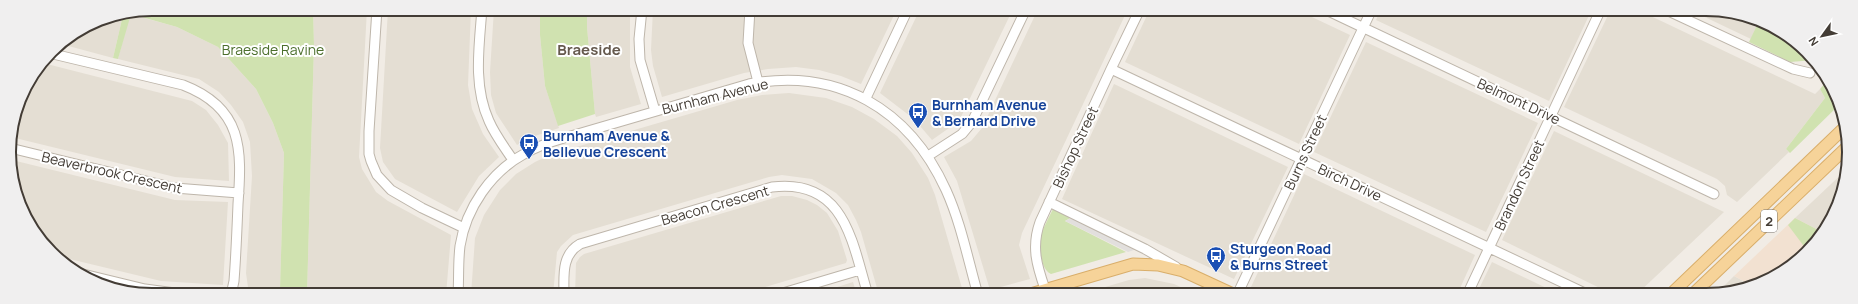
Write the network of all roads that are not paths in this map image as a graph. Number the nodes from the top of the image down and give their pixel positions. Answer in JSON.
{"nodes":[{"id":1,"x":377,"y":16,"type":"edge"},
{"id":2,"x":482,"y":16,"type":"edge"},
{"id":3,"x":641,"y":16,"type":"edge"},
{"id":4,"x":750,"y":16,"type":"edge"},
{"id":5,"x":905,"y":16,"type":"edge"},
{"id":6,"x":1023,"y":16,"type":"edge"},
{"id":7,"x":1137,"y":16,"type":"edge"},
{"id":8,"x":1339,"y":16,"type":"edge"},
{"id":9,"x":1369,"y":16,"type":"edge"},
{"id":10,"x":1598,"y":16,"type":"edge"},
{"id":11,"x":1679,"y":16,"type":"edge"},
{"id":12,"x":1364,"y":28,"type":"junction"},
{"id":13,"x":57,"y":55,"type":"edge"},
{"id":14,"x":1111,"y":69,"type":"junction"},
{"id":15,"x":1810,"y":73,"type":"dead end"},
{"id":16,"x":758,"y":82,"type":"junction"},
{"id":17,"x":866,"y":98,"type":"junction"},
{"id":18,"x":655,"y":112,"type":"junction"},
{"id":19,"x":1551,"y":116,"type":"junction"},
{"id":20,"x":1840,"y":131,"type":"edge"},
{"id":21,"x":16,"y":149,"type":"edge"},
{"id":22,"x":1842,"y":152,"type":"edge"},
{"id":23,"x":928,"y":156,"type":"junction"},
{"id":24,"x":1302,"y":159,"type":"junction"},
{"id":25,"x":513,"y":160,"type":"junction"},
{"id":26,"x":239,"y":193,"type":"junction"},
{"id":27,"x":1714,"y":194,"type":"dead end"},
{"id":28,"x":1049,"y":202,"type":"junction"},
{"id":29,"x":464,"y":228,"type":"junction"},
{"id":30,"x":1489,"y":248,"type":"junction"},
{"id":31,"x":860,"y":270,"type":"junction"},
{"id":32,"x":1183,"y":271,"type":"junction"},
{"id":33,"x":232,"y":288,"type":"edge"},
{"id":34,"x":458,"y":288,"type":"edge"},
{"id":35,"x":564,"y":288,"type":"edge"},
{"id":36,"x":800,"y":288,"type":"edge"},
{"id":37,"x":866,"y":288,"type":"edge"},
{"id":38,"x":976,"y":288,"type":"edge"},
{"id":39,"x":1045,"y":288,"type":"edge"},
{"id":40,"x":1049,"y":288,"type":"edge"},
{"id":41,"x":1221,"y":288,"type":"edge"},
{"id":42,"x":1239,"y":288,"type":"edge"},
{"id":43,"x":1470,"y":288,"type":"edge"},
{"id":44,"x":1574,"y":288,"type":"edge"},
{"id":45,"x":1677,"y":288,"type":"edge"},
{"id":46,"x":1699,"y":288,"type":"edge"}],
"edges":[{"from":1,"to":29,"type":"street"},
{"from":2,"to":25,"type":"street"},
{"from":3,"to":18,"type":"street"},
{"from":4,"to":16,"type":"street"},
{"from":5,"to":17,"type":"street"},
{"from":6,"to":23,"type":"street"},
{"from":7,"to":14,"type":"street","name":"Bishop Street"},
{"from":8,"to":12,"type":"street","name":"Belmont Drive"},
{"from":9,"to":12,"type":"street","name":"Burns Street"},
{"from":10,"to":19,"type":"street","name":"Brandon Street"},
{"from":11,"to":15,"type":"street"},
{"from":12,"to":19,"type":"street","name":"Belmont Drive"},
{"from":12,"to":24,"type":"street","name":"Burns Street"},
{"from":13,"to":26,"type":"street"},
{"from":14,"to":24,"type":"street","name":"Birch Drive"},
{"from":14,"to":28,"type":"street","name":"Bishop Street"},
{"from":16,"to":17,"type":"street","name":"Burnham Avenue"},
{"from":16,"to":18,"type":"street","name":"Burnham Avenue"},
{"from":17,"to":23,"type":"street","name":"Burnham Avenue"},
{"from":18,"to":25,"type":"street","name":"Burnham Avenue"},
{"from":19,"to":27,"type":"street","name":"Belmont Drive"},
{"from":19,"to":30,"type":"street","name":"Brandon Street"},
{"from":20,"to":45,"type":"main road","number":"2"},
{"from":21,"to":26,"type":"street","name":"Beaverbrook Crescent"},
{"from":22,"to":46,"type":"main road","number":"2"},
{"from":23,"to":38,"type":"street","name":"Burnham Avenue"},
{"from":24,"to":30,"type":"street","name":"Birch Drive"},
{"from":24,"to":42,"type":"street","name":"Burns Street"},
{"from":25,"to":29,"type":"street","name":"Burnham Avenue"},
{"from":26,"to":33,"type":"street"},
{"from":28,"to":32,"type":"street"},
{"from":28,"to":39,"type":"street","name":"Bishop Street"},
{"from":29,"to":34,"type":"street","name":"Burnham Avenue"},
{"from":30,"to":43,"type":"street","name":"Brandon Street"},
{"from":30,"to":44,"type":"street","name":"Birch Drive"},
{"from":31,"to":35,"type":"street","name":"Beacon Crescent"},
{"from":31,"to":36,"type":"street"},
{"from":31,"to":37,"type":"street","name":"Beacon Crescent"},
{"from":32,"to":40,"type":"main road"},
{"from":32,"to":41,"type":"main road"}]}
